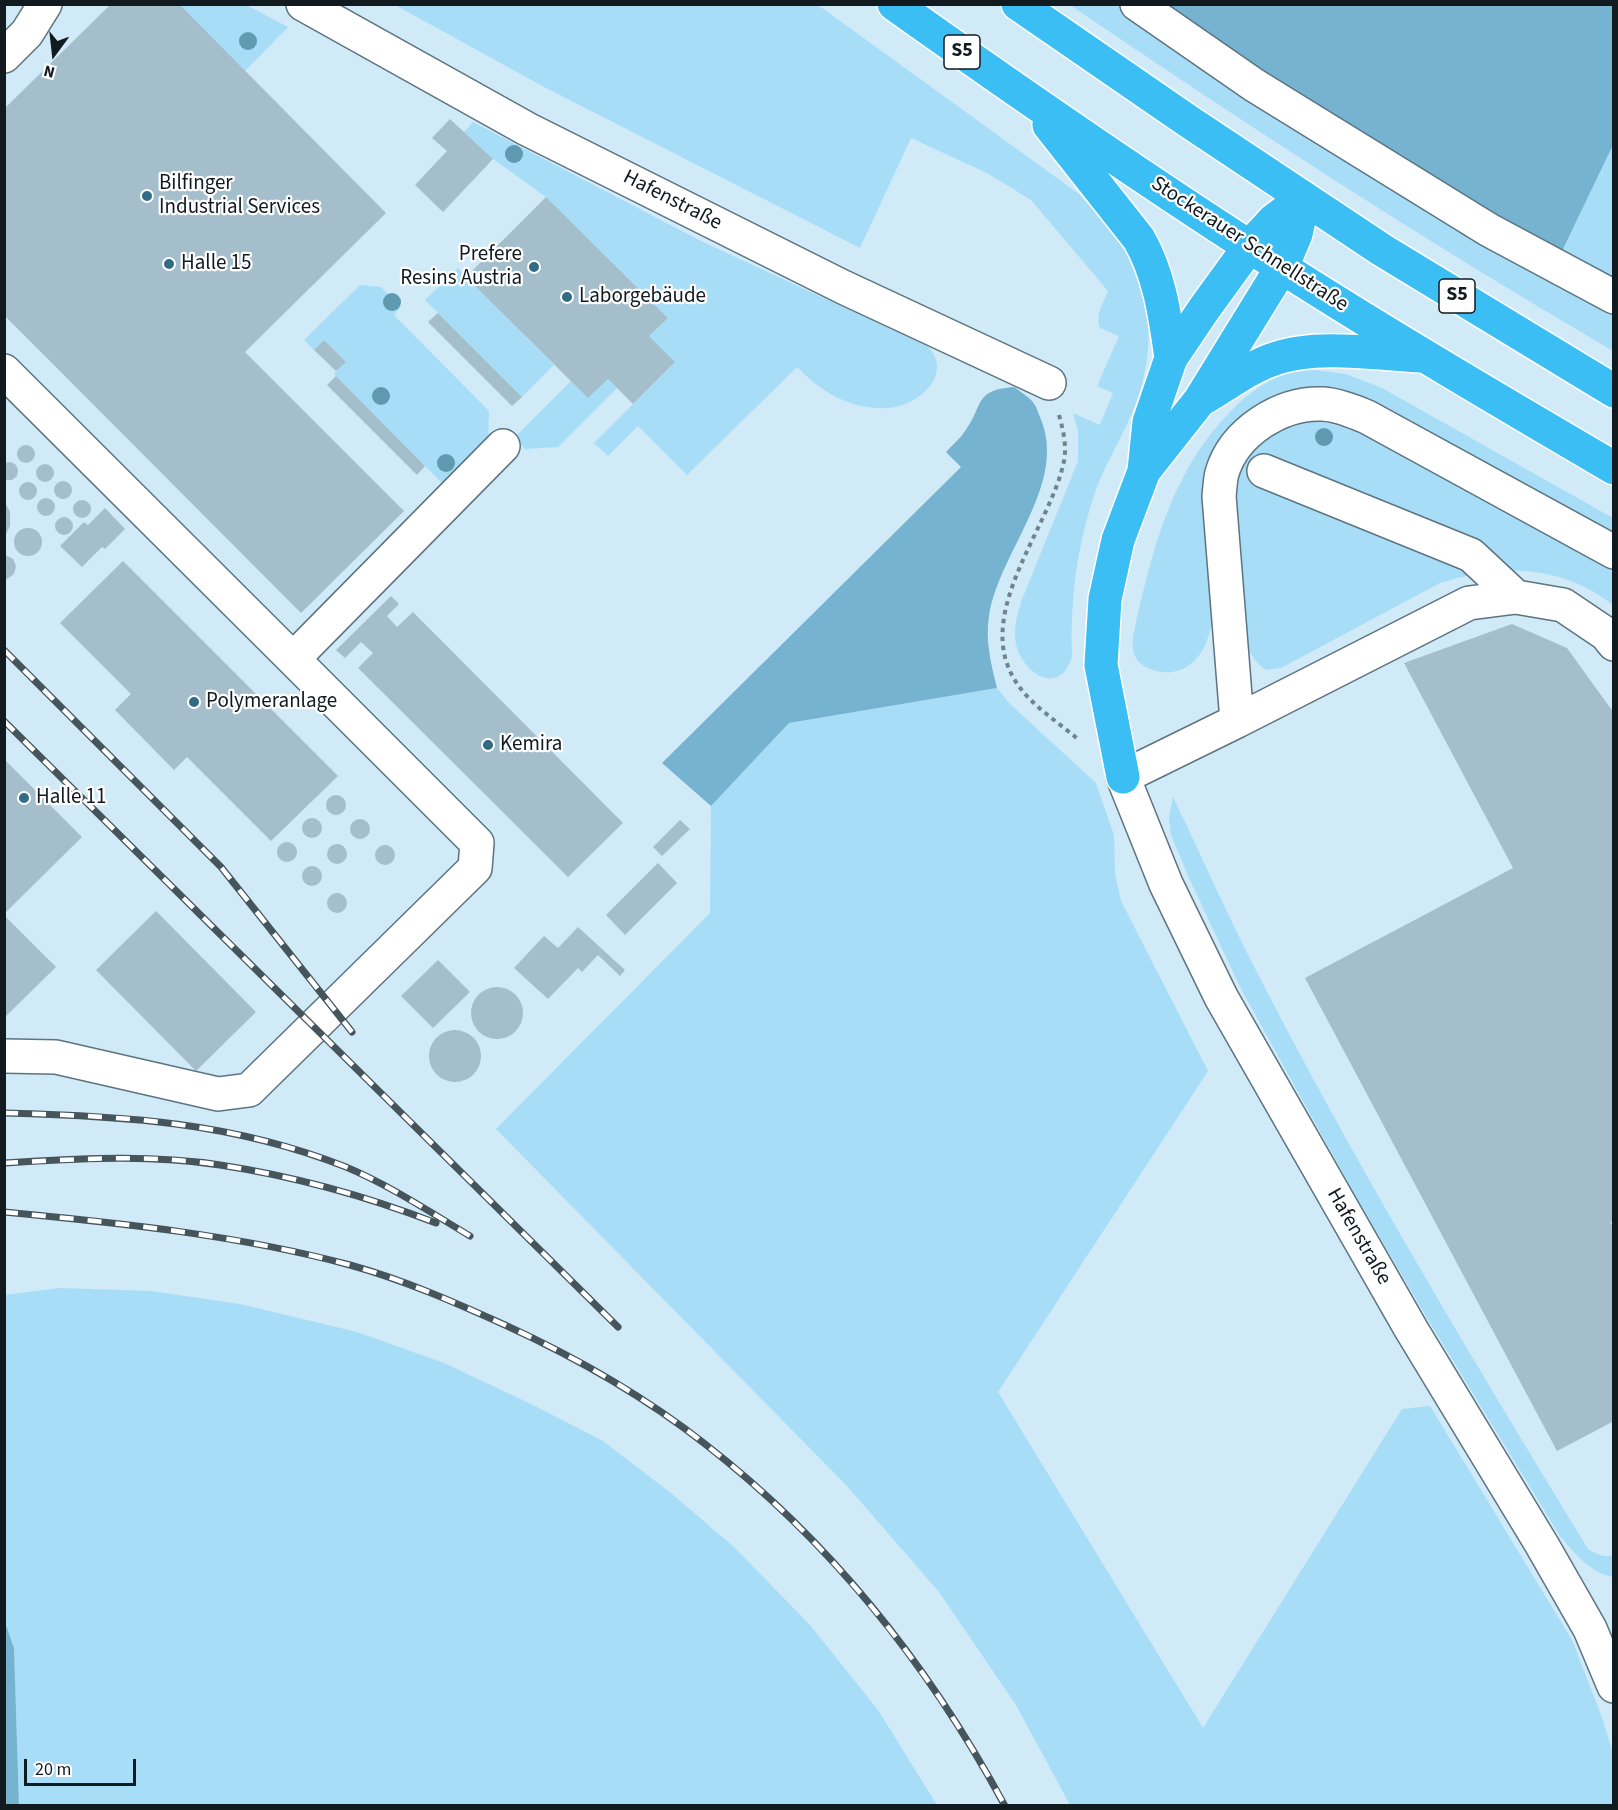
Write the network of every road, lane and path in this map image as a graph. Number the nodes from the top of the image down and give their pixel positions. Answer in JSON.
{"nodes":[{"id":1,"x":45,"y":4,"type":"edge"},
{"id":2,"x":303,"y":4,"type":"edge"},
{"id":3,"x":894,"y":4,"type":"edge"},
{"id":4,"x":1018,"y":4,"type":"edge"},
{"id":5,"x":1137,"y":4,"type":"edge"},
{"id":6,"x":4,"y":56,"type":"edge"},
{"id":7,"x":1029,"y":100,"type":"junction"},
{"id":8,"x":1304,"y":198,"type":"junction"},
{"id":9,"x":1250,"y":247,"type":"junction"},
{"id":10,"x":1282,"y":267,"type":"junction"},
{"id":11,"x":1614,"y":297,"type":"edge"},
{"id":12,"x":1422,"y":356,"type":"junction"},
{"id":13,"x":1171,"y":358,"type":"junction"},
{"id":14,"x":4,"y":371,"type":"edge"},
{"id":15,"x":1049,"y":383,"type":"joint"},
{"id":16,"x":1614,"y":391,"type":"edge"},
{"id":17,"x":1200,"y":400,"type":"junction"},
{"id":18,"x":503,"y":446,"type":"dead end"},
{"id":19,"x":1614,"y":468,"type":"edge"},
{"id":20,"x":1144,"y":471,"type":"junction"},
{"id":21,"x":1264,"y":471,"type":"dead end"},
{"id":22,"x":1614,"y":552,"type":"edge"},
{"id":23,"x":1516,"y":597,"type":"junction"},
{"id":24,"x":1614,"y":644,"type":"edge"},
{"id":25,"x":293,"y":659,"type":"junction"},
{"id":26,"x":1237,"y":721,"type":"junction"},
{"id":27,"x":1081,"y":741,"type":"dead end"},
{"id":28,"x":1124,"y":777,"type":"junction"},
{"id":29,"x":4,"y":1056,"type":"edge"},
{"id":30,"x":1602,"y":1626,"type":"edge"},
{"id":31,"x":1614,"y":1686,"type":"edge"}],
"edges":[{"from":1,"to":6,"type":"street"},
{"from":2,"to":15,"type":"street","name":"Hafenstraße"},
{"from":3,"to":7,"type":"highway","name":"Stockerauer Schnellstraße","number":"S5"},
{"from":4,"to":8,"type":"highway","number":"S5"},
{"from":5,"to":11,"type":"street"},
{"from":7,"to":9,"type":"highway","name":"Stockerauer Schnellstraße","number":"S5"},
{"from":7,"to":13,"type":"highway"},
{"from":8,"to":9,"type":"highway"},
{"from":8,"to":10,"type":"highway"},
{"from":8,"to":16,"type":"highway","number":"S5"},
{"from":9,"to":10,"type":"highway","name":"Stockerauer Schnellstraße","number":"S5"},
{"from":9,"to":13,"type":"highway"},
{"from":10,"to":12,"type":"highway","name":"Stockerauer Schnellstraße","number":"S5"},
{"from":10,"to":17,"type":"highway"},
{"from":12,"to":17,"type":"highway"},
{"from":12,"to":19,"type":"highway","name":"Stockerauer Schnellstraße","number":"S5"},
{"from":13,"to":20,"type":"highway"},
{"from":14,"to":25,"type":"street"},
{"from":15,"to":27,"type":"path"},
{"from":17,"to":20,"type":"highway"},
{"from":18,"to":25,"type":"street"},
{"from":20,"to":28,"type":"highway"},
{"from":21,"to":23,"type":"street"},
{"from":22,"to":26,"type":"street"},
{"from":23,"to":24,"type":"street"},
{"from":23,"to":26,"type":"street"},
{"from":25,"to":29,"type":"street"},
{"from":26,"to":28,"type":"street"},
{"from":28,"to":30,"type":"street","name":"Hafenstraße"},
{"from":30,"to":31,"type":"street","name":"Hafenstraße"}]}
